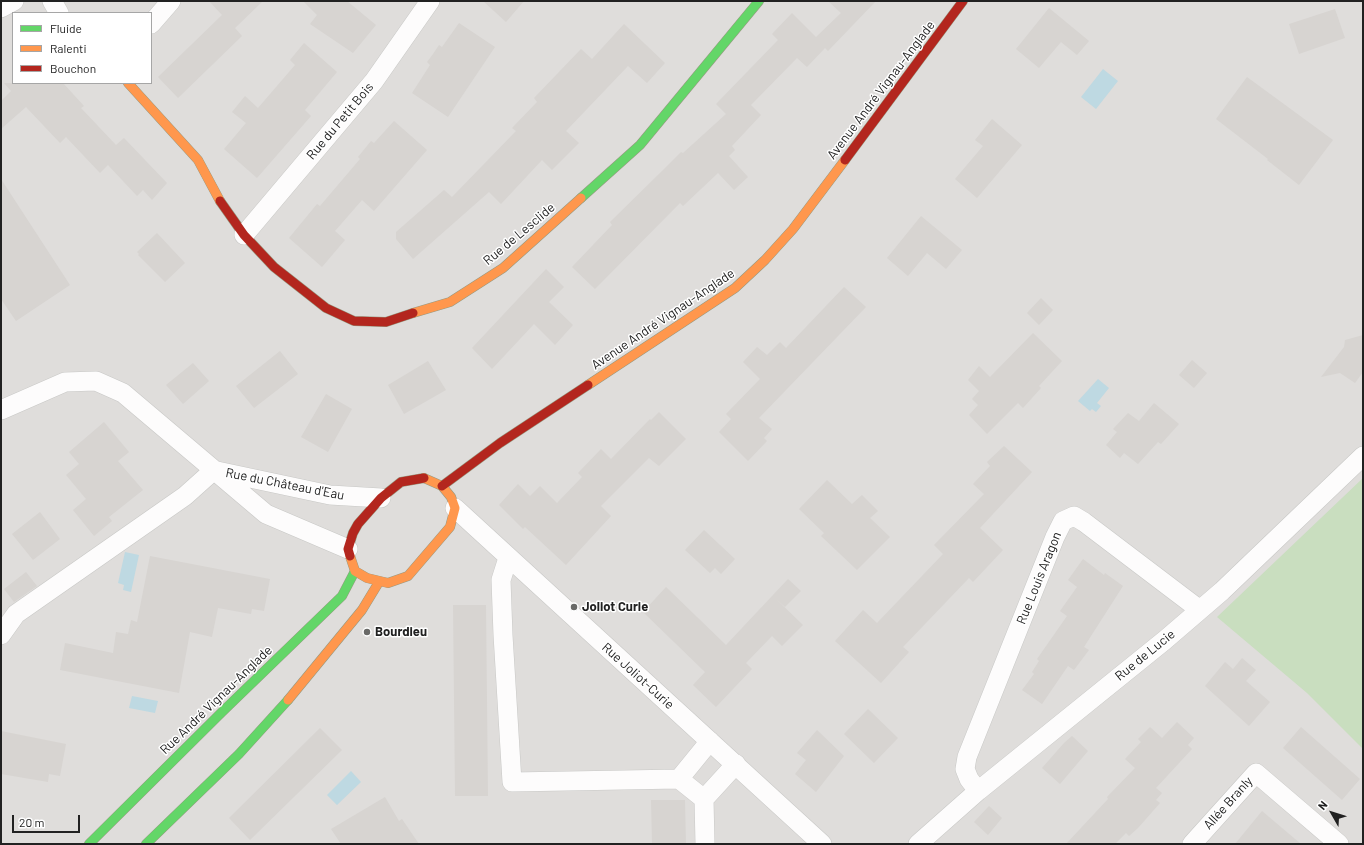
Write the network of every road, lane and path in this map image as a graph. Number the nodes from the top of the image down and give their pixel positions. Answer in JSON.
{"nodes":[{"id":1,"x":14,"y":1,"type":"edge"},
{"id":2,"x":52,"y":1,"type":"edge"},
{"id":3,"x":171,"y":1,"type":"edge"},
{"id":4,"x":430,"y":1,"type":"edge"},
{"id":5,"x":759,"y":1,"type":"edge"},
{"id":6,"x":963,"y":1,"type":"edge"},
{"id":7,"x":1,"y":8,"type":"edge"},
{"id":8,"x":58,"y":12,"type":"edge"},
{"id":9,"x":152,"y":23,"type":"edge"},
{"id":10,"x":129,"y":84,"type":"edge"},
{"id":11,"x":244,"y":235,"type":"junction"},
{"id":12,"x":1,"y":410,"type":"edge"},
{"id":13,"x":1363,"y":456,"type":"edge"},
{"id":14,"x":214,"y":470,"type":"junction"},
{"id":15,"x":442,"y":486,"type":"junction"},
{"id":16,"x":381,"y":498,"type":"junction"},
{"id":17,"x":454,"y":508,"type":"junction"},
{"id":18,"x":348,"y":549,"type":"junction"},
{"id":19,"x":508,"y":558,"type":"junction"},
{"id":20,"x":355,"y":571,"type":"junction"},
{"id":21,"x":378,"y":582,"type":"junction"},
{"id":22,"x":1200,"y":610,"type":"junction"},
{"id":23,"x":1,"y":635,"type":"edge"},
{"id":24,"x":710,"y":741,"type":"junction"},
{"id":25,"x":736,"y":764,"type":"junction"},
{"id":26,"x":679,"y":779,"type":"junction"},
{"id":27,"x":978,"y":791,"type":"junction"},
{"id":28,"x":704,"y":799,"type":"junction"},
{"id":29,"x":148,"y":843,"type":"edge"},
{"id":30,"x":922,"y":843,"type":"edge"},
{"id":31,"x":89,"y":844,"type":"edge"},
{"id":32,"x":705,"y":844,"type":"edge"},
{"id":33,"x":822,"y":844,"type":"edge"},
{"id":34,"x":1192,"y":844,"type":"edge"},
{"id":35,"x":1339,"y":844,"type":"edge"}],
"edges":[{"from":1,"to":7,"type":"street"},
{"from":2,"to":8,"type":"street"},
{"from":3,"to":9,"type":"street"},
{"from":4,"to":11,"type":"street","name":"Rue du Petit Bois"},
{"from":5,"to":11,"type":"street","name":"Rue de Lesclide"},
{"from":6,"to":15,"type":"street","name":"Avenue André Vignau-Anglade"},
{"from":10,"to":11,"type":"street","name":"Rue de Lesclide"},
{"from":12,"to":14,"type":"street","name":"Rue du Château d'Eau"},
{"from":13,"to":22,"type":"street","name":"Rue de Lucie"},
{"from":14,"to":16,"type":"street","name":"Rue du Château d'Eau"},
{"from":14,"to":18,"type":"street","name":"Rue du Château d'Eau"},
{"from":14,"to":23,"type":"street"},
{"from":15,"to":16,"type":"street"},
{"from":15,"to":17,"type":"street"},
{"from":16,"to":18,"type":"street"},
{"from":17,"to":19,"type":"street","name":"Rue Joliot-Curie"},
{"from":17,"to":21,"type":"street"},
{"from":18,"to":20,"type":"street"},
{"from":19,"to":24,"type":"street","name":"Rue Joliot-Curie"},
{"from":19,"to":26,"type":"street"},
{"from":20,"to":21,"type":"street"},
{"from":20,"to":31,"type":"street","name":"Rue André Vignau-Anglade"},
{"from":21,"to":29,"type":"street"},
{"from":22,"to":27,"type":"street","name":"Rue de Lucie"},
{"from":22,"to":27,"type":"street","name":"Rue Louis Aragon"},
{"from":24,"to":25,"type":"street","name":"Rue Joliot-Curie"},
{"from":24,"to":26,"type":"street"},
{"from":25,"to":28,"type":"street"},
{"from":25,"to":33,"type":"street","name":"Rue Joliot-Curie"},
{"from":26,"to":28,"type":"street"},
{"from":27,"to":30,"type":"street","name":"Rue de Lucie"},
{"from":28,"to":32,"type":"street"},
{"from":34,"to":35,"type":"street","name":"Allée Branly"}]}
